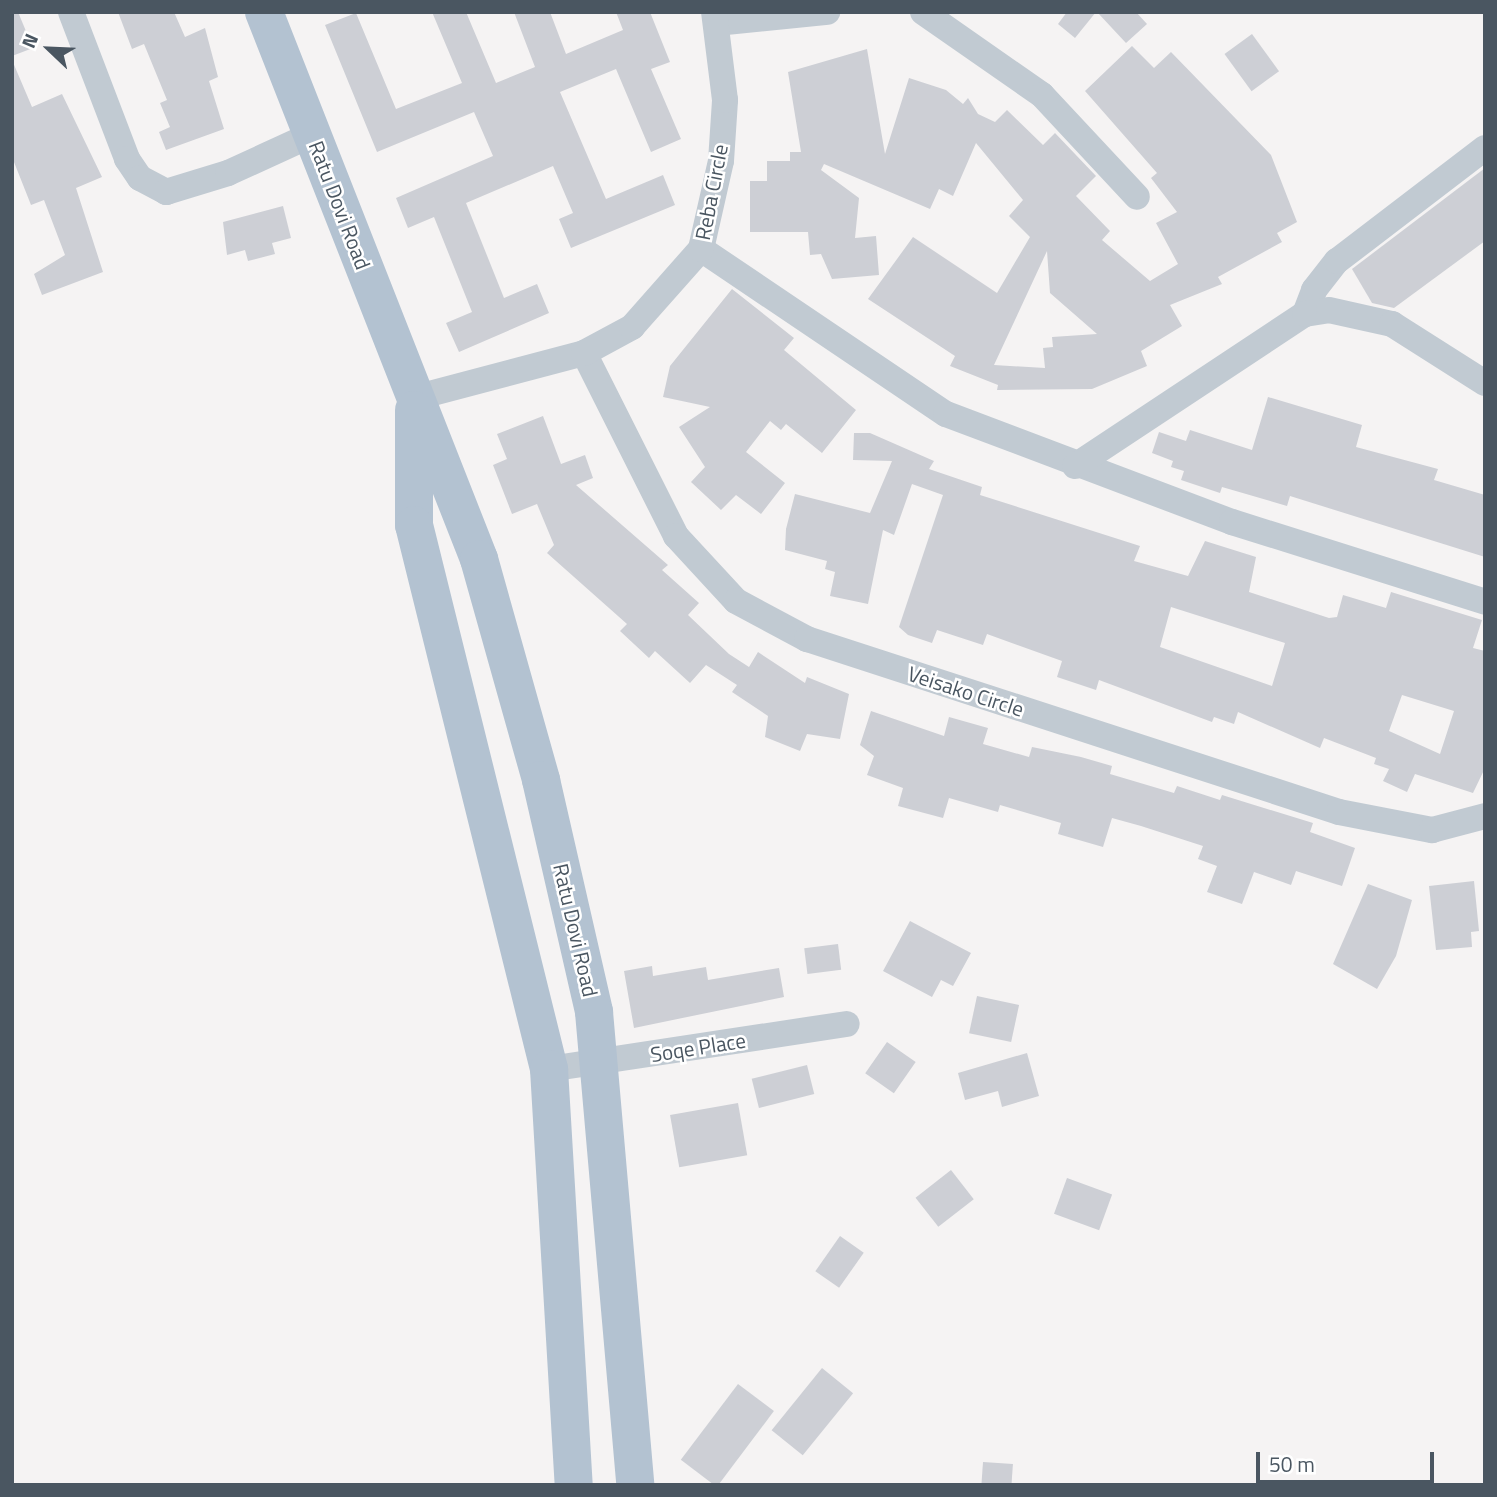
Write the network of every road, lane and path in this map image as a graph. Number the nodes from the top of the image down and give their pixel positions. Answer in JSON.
{"nodes":[{"id":1,"x":71,"y":12,"type":"edge"},
{"id":2,"x":264,"y":12,"type":"edge"},
{"id":3,"x":827,"y":12,"type":"edge"},
{"id":4,"x":923,"y":12,"type":"edge"},
{"id":5,"x":715,"y":18,"type":"edge"},
{"id":6,"x":313,"y":134,"type":"junction"},
{"id":7,"x":1485,"y":148,"type":"edge"},
{"id":8,"x":1137,"y":197,"type":"dead end"},
{"id":9,"x":701,"y":248,"type":"junction"},
{"id":10,"x":1305,"y":314,"type":"junction"},
{"id":11,"x":584,"y":353,"type":"junction"},
{"id":12,"x":1485,"y":383,"type":"edge"},
{"id":13,"x":414,"y":398,"type":"junction"},
{"id":14,"x":1075,"y":466,"type":"junction"},
{"id":15,"x":1485,"y":602,"type":"edge"},
{"id":16,"x":1485,"y":816,"type":"edge"},
{"id":17,"x":847,"y":1024,"type":"dead end"},
{"id":18,"x":599,"y":1062,"type":"junction"},
{"id":19,"x":549,"y":1069,"type":"junction"},
{"id":20,"x":574,"y":1485,"type":"edge"},
{"id":21,"x":635,"y":1485,"type":"edge"}],
"edges":[{"from":1,"to":6,"type":"street"},
{"from":2,"to":6,"type":"main road","name":"Ratu Dovi Road"},
{"from":3,"to":5,"type":"street"},
{"from":4,"to":8,"type":"street"},
{"from":5,"to":9,"type":"street","name":"Reba Circle"},
{"from":6,"to":13,"type":"main road","name":"Ratu Dovi Road"},
{"from":7,"to":10,"type":"street"},
{"from":9,"to":11,"type":"street","name":"Reba Circle"},
{"from":9,"to":14,"type":"street"},
{"from":10,"to":12,"type":"street"},
{"from":10,"to":14,"type":"street"},
{"from":11,"to":13,"type":"street","name":"Reba Circle"},
{"from":11,"to":16,"type":"street","name":"Veisako Circle"},
{"from":13,"to":18,"type":"main road","name":"Ratu Dovi Road"},
{"from":13,"to":19,"type":"main road","name":"Ratu Dovi Road"},
{"from":14,"to":15,"type":"street"},
{"from":17,"to":18,"type":"street","name":"Soqe Place"},
{"from":18,"to":19,"type":"street","name":"Soqe Place"},
{"from":18,"to":21,"type":"main road","name":"Ratu Dovi Road"},
{"from":19,"to":20,"type":"main road","name":"Ratu Dovi Road"}]}
